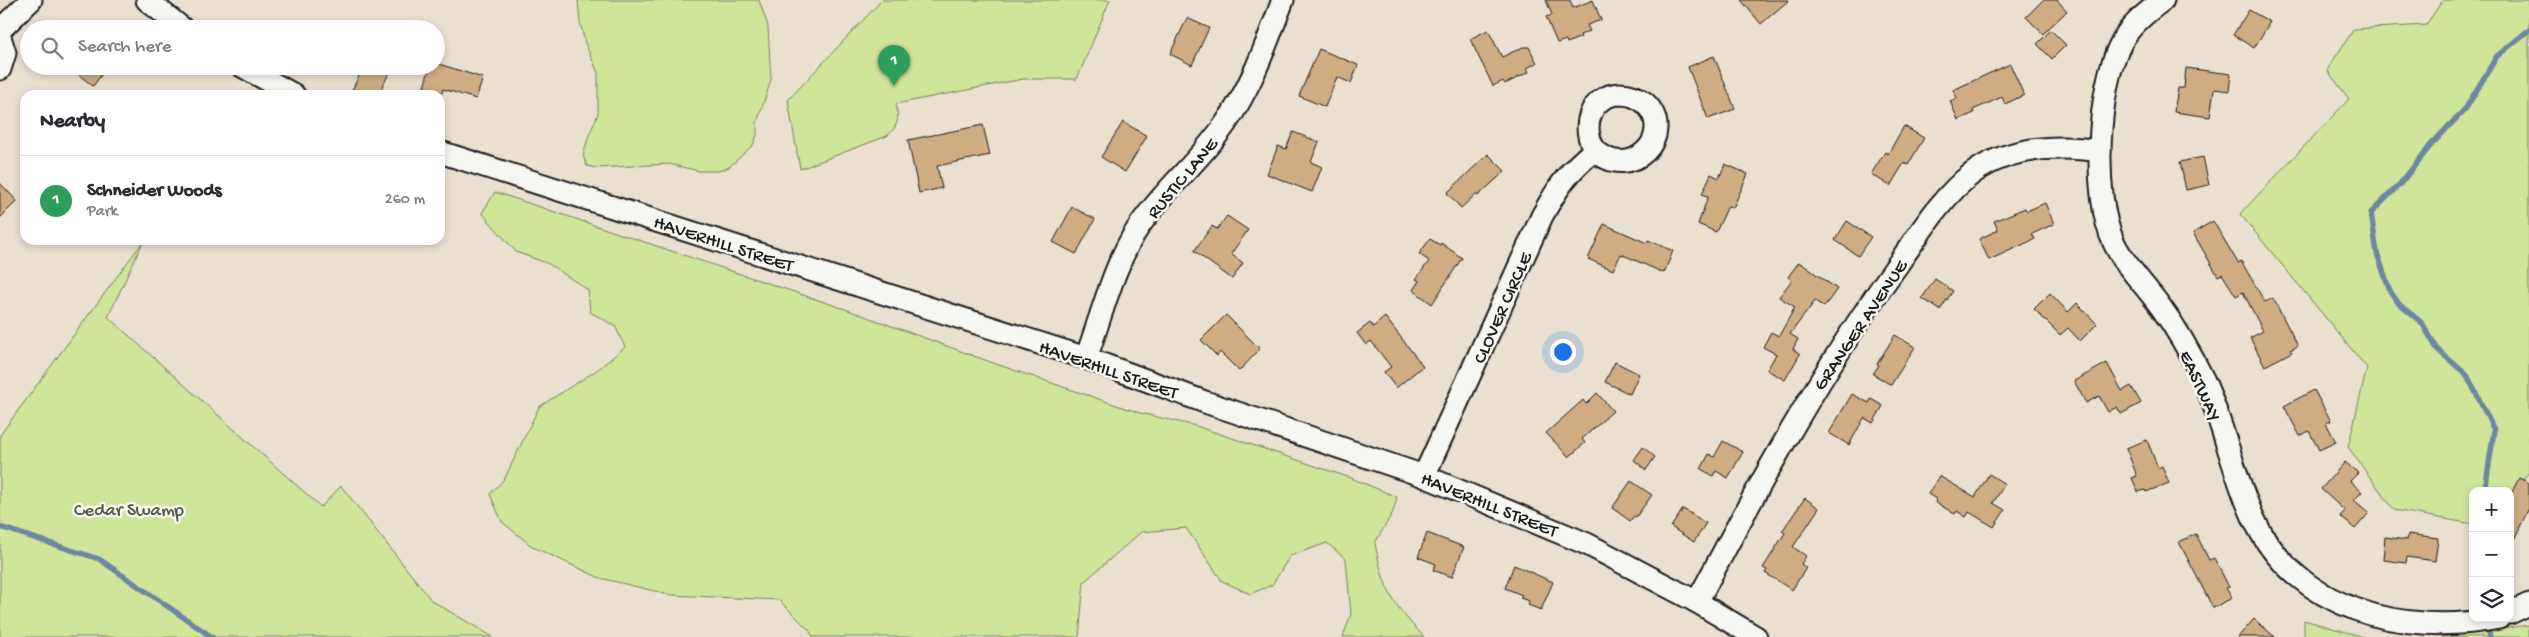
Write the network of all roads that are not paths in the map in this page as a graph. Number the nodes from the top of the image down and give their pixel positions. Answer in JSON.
{"nodes":[{"id":1,"x":31,"y":0,"type":"edge"},
{"id":2,"x":147,"y":0,"type":"edge"},
{"id":3,"x":1284,"y":0,"type":"edge"},
{"id":4,"x":2163,"y":0,"type":"edge"},
{"id":5,"x":172,"y":20,"type":"edge"},
{"id":6,"x":0,"y":30,"type":"edge"},
{"id":7,"x":0,"y":37,"type":"edge"},
{"id":8,"x":0,"y":69,"type":"edge"},
{"id":9,"x":258,"y":75,"type":"edge"},
{"id":10,"x":285,"y":90,"type":"edge"},
{"id":11,"x":1595,"y":150,"type":"dead end"},
{"id":12,"x":2100,"y":151,"type":"junction"},
{"id":13,"x":445,"y":154,"type":"edge"},
{"id":14,"x":1086,"y":358,"type":"junction"},
{"id":15,"x":1424,"y":476,"type":"junction"},
{"id":16,"x":1697,"y":602,"type":"junction"},
{"id":17,"x":2529,"y":604,"type":"edge"},
{"id":18,"x":2514,"y":611,"type":"edge"},
{"id":19,"x":2485,"y":622,"type":"edge"},
{"id":20,"x":1756,"y":637,"type":"edge"}],
"edges":[{"from":1,"to":6,"type":"street"},
{"from":2,"to":5,"type":"street"},
{"from":3,"to":14,"type":"street","name":"RUSTIC LANE"},
{"from":4,"to":12,"type":"street","name":"EASTWAY"},
{"from":7,"to":8,"type":"street"},
{"from":9,"to":10,"type":"street"},
{"from":11,"to":15,"type":"street","name":"CLOVER CIRCLE"},
{"from":12,"to":16,"type":"street","name":"GRANGER AVENUE"},
{"from":12,"to":19,"type":"street","name":"EASTWAY"},
{"from":13,"to":14,"type":"street","name":"HAVERHILL STREET"},
{"from":14,"to":15,"type":"street","name":"HAVERHILL STREET"},
{"from":15,"to":16,"type":"street","name":"HAVERHILL STREET"},
{"from":16,"to":20,"type":"street","name":"HAVERHILL STREET"},
{"from":17,"to":18,"type":"street"}]}
